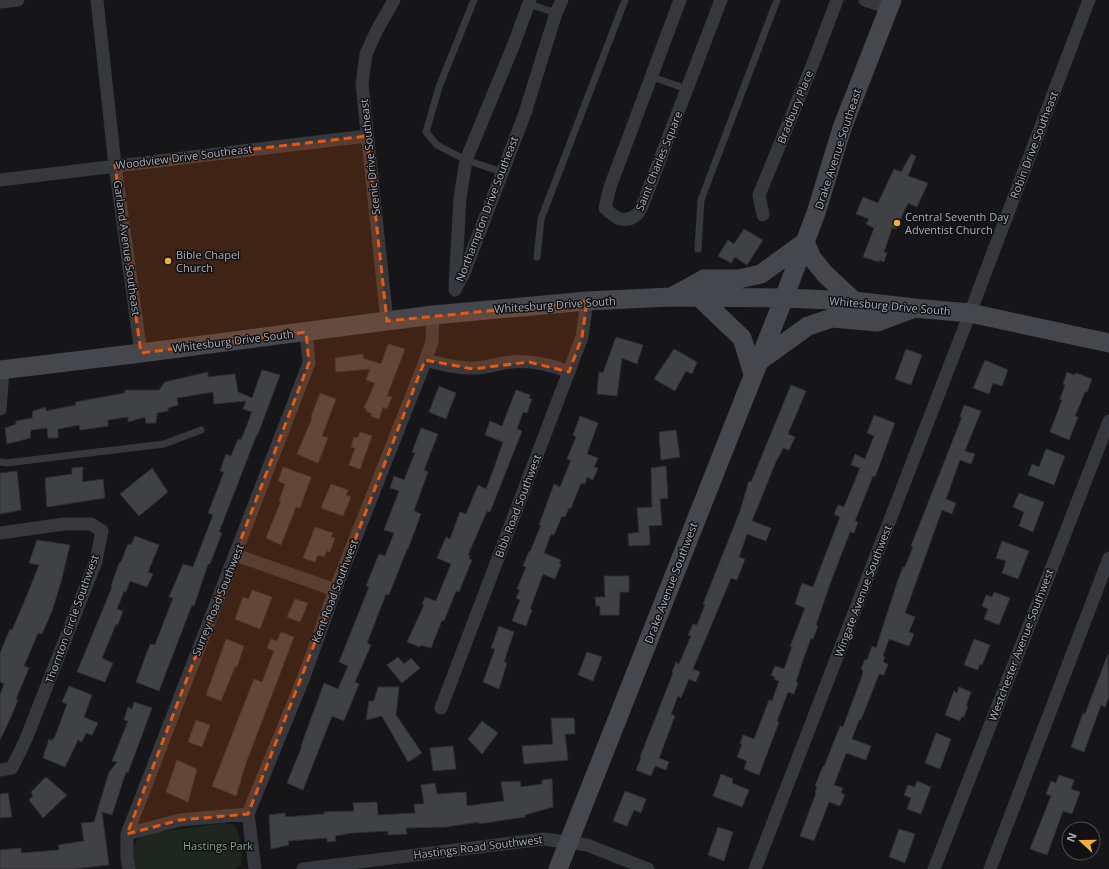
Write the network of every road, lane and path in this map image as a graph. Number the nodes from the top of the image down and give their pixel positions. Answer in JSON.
{"nodes":[{"id":1,"x":18,"y":0,"type":"edge"},
{"id":2,"x":97,"y":0,"type":"edge"},
{"id":3,"x":394,"y":0,"type":"edge"},
{"id":4,"x":474,"y":0,"type":"edge"},
{"id":5,"x":562,"y":0,"type":"edge"},
{"id":6,"x":625,"y":0,"type":"edge"},
{"id":7,"x":680,"y":0,"type":"edge"},
{"id":8,"x":721,"y":0,"type":"edge"},
{"id":9,"x":777,"y":0,"type":"edge"},
{"id":10,"x":837,"y":0,"type":"edge"},
{"id":11,"x":865,"y":0,"type":"edge"},
{"id":12,"x":1089,"y":0,"type":"edge"},
{"id":13,"x":0,"y":2,"type":"edge"},
{"id":14,"x":529,"y":2,"type":"edge"},
{"id":15,"x":890,"y":4,"type":"edge"},
{"id":16,"x":556,"y":12,"type":"junction"},
{"id":17,"x":652,"y":77,"type":"junction"},
{"id":18,"x":687,"y":89,"type":"junction"},
{"id":19,"x":367,"y":136,"type":"junction"},
{"id":20,"x":466,"y":160,"type":"junction"},
{"id":21,"x":115,"y":165,"type":"junction"},
{"id":22,"x":502,"y":172,"type":"junction"},
{"id":23,"x":0,"y":180,"type":"edge"},
{"id":24,"x":763,"y":215,"type":"dead end"},
{"id":25,"x":806,"y":242,"type":"junction"},
{"id":26,"x":698,"y":249,"type":"dead end"},
{"id":27,"x":537,"y":257,"type":"dead end"},
{"id":28,"x":670,"y":297,"type":"junction"},
{"id":29,"x":699,"y":297,"type":"junction"},
{"id":30,"x":784,"y":298,"type":"junction"},
{"id":31,"x":854,"y":300,"type":"junction"},
{"id":32,"x":587,"y":301,"type":"junction"},
{"id":33,"x":914,"y":308,"type":"junction"},
{"id":34,"x":970,"y":313,"type":"junction"},
{"id":35,"x":433,"y":315,"type":"junction"},
{"id":36,"x":387,"y":321,"type":"junction"},
{"id":37,"x":306,"y":332,"type":"junction"},
{"id":38,"x":1109,"y":343,"type":"edge"},
{"id":39,"x":141,"y":353,"type":"junction"},
{"id":40,"x":425,"y":360,"type":"junction"},
{"id":41,"x":756,"y":368,"type":"junction"},
{"id":42,"x":2,"y":370,"type":"edge"},
{"id":43,"x":569,"y":372,"type":"junction"},
{"id":44,"x":0,"y":410,"type":"edge"},
{"id":45,"x":1109,"y":421,"type":"edge"},
{"id":46,"x":201,"y":430,"type":"dead end"},
{"id":47,"x":0,"y":462,"type":"edge"},
{"id":48,"x":0,"y":533,"type":"edge"},
{"id":49,"x":236,"y":555,"type":"junction"},
{"id":50,"x":1109,"y":558,"type":"edge"},
{"id":51,"x":335,"y":590,"type":"junction"},
{"id":52,"x":441,"y":708,"type":"dead end"},
{"id":53,"x":0,"y":770,"type":"edge"},
{"id":54,"x":248,"y":814,"type":"junction"},
{"id":55,"x":127,"y":834,"type":"junction"},
{"id":56,"x":569,"y":842,"type":"junction"},
{"id":57,"x":129,"y":869,"type":"edge"},
{"id":58,"x":254,"y":869,"type":"edge"},
{"id":59,"x":303,"y":869,"type":"edge"},
{"id":60,"x":558,"y":869,"type":"edge"},
{"id":61,"x":648,"y":869,"type":"edge"},
{"id":62,"x":755,"y":869,"type":"edge"},
{"id":63,"x":934,"y":869,"type":"edge"},
{"id":64,"x":990,"y":869,"type":"edge"}],
"edges":[{"from":1,"to":13,"type":"street"},
{"from":2,"to":21,"type":"street","name":"Garland Avenue Southeast"},
{"from":3,"to":19,"type":"street","name":"Scenic Drive Southeast"},
{"from":4,"to":20,"type":"lane"},
{"from":5,"to":16,"type":"street","name":"Northampton Drive Southeast"},
{"from":6,"to":27,"type":"lane"},
{"from":7,"to":17,"type":"street","name":"Saint Charles Square"},
{"from":8,"to":18,"type":"street","name":"Saint Charles Square"},
{"from":9,"to":26,"type":"lane"},
{"from":10,"to":24,"type":"street","name":"Bradbury Place"},
{"from":11,"to":15,"type":"street"},
{"from":12,"to":34,"type":"street","name":"Robin Drive Southeast"},
{"from":14,"to":16,"type":"lane"},
{"from":14,"to":20,"type":"street","name":"Northampton Drive Southeast"},
{"from":15,"to":25,"type":"main road","name":"Drake Avenue Southeast"},
{"from":16,"to":22,"type":"street","name":"Northampton Drive Southeast"},
{"from":17,"to":18,"type":"lane"},
{"from":17,"to":18,"type":"street","name":"Saint Charles Square"},
{"from":19,"to":21,"type":"street","name":"Woodview Drive Southeast"},
{"from":19,"to":36,"type":"street","name":"Scenic Drive Southeast"},
{"from":20,"to":22,"type":"lane"},
{"from":20,"to":22,"type":"street","name":"Northampton Drive Southeast"},
{"from":21,"to":23,"type":"street","name":"Woodview Drive Southeast"},
{"from":21,"to":39,"type":"street","name":"Garland Avenue Southeast"},
{"from":25,"to":28,"type":"main road"},
{"from":25,"to":30,"type":"main road","name":"Drake Avenue Southeast"},
{"from":25,"to":31,"type":"main road"},
{"from":28,"to":29,"type":"main road","name":"Whitesburg Drive South"},
{"from":28,"to":32,"type":"main road","name":"Whitesburg Drive South"},
{"from":29,"to":30,"type":"main road","name":"Whitesburg Drive South"},
{"from":29,"to":41,"type":"main road"},
{"from":30,"to":31,"type":"main road","name":"Whitesburg Drive South"},
{"from":30,"to":41,"type":"main road","name":"Drake Avenue Southwest"},
{"from":31,"to":33,"type":"main road","name":"Whitesburg Drive South"},
{"from":32,"to":35,"type":"main road","name":"Whitesburg Drive South"},
{"from":32,"to":43,"type":"street","name":"Bibb Road Southwest"},
{"from":33,"to":34,"type":"main road","name":"Whitesburg Drive South"},
{"from":33,"to":41,"type":"main road"},
{"from":34,"to":38,"type":"main road","name":"Whitesburg Drive South"},
{"from":34,"to":62,"type":"street","name":"Wingate Avenue Southwest"},
{"from":35,"to":36,"type":"main road","name":"Whitesburg Drive South"},
{"from":35,"to":40,"type":"street","name":"Kent Road Southwest"},
{"from":36,"to":37,"type":"main road","name":"Whitesburg Drive South"},
{"from":37,"to":39,"type":"main road","name":"Whitesburg Drive South"},
{"from":37,"to":49,"type":"street","name":"Surrey Road Southwest"},
{"from":39,"to":42,"type":"main road","name":"Whitesburg Drive South"},
{"from":40,"to":43,"type":"street"},
{"from":40,"to":51,"type":"street","name":"Kent Road Southwest"},
{"from":41,"to":56,"type":"main road","name":"Drake Avenue Southwest"},
{"from":42,"to":44,"type":"street"},
{"from":43,"to":52,"type":"street","name":"Bibb Road Southwest"},
{"from":45,"to":63,"type":"street","name":"Westchester Avenue Southwest"},
{"from":46,"to":47,"type":"lane"},
{"from":48,"to":53,"type":"street","name":"Thornton Circle Southwest"},
{"from":49,"to":51,"type":"street"},
{"from":49,"to":55,"type":"street","name":"Surrey Road Southwest"},
{"from":50,"to":64,"type":"street"},
{"from":51,"to":54,"type":"street","name":"Kent Road Southwest"},
{"from":54,"to":55,"type":"street"},
{"from":54,"to":58,"type":"street","name":"Kent Road Southwest"},
{"from":55,"to":57,"type":"street","name":"Surrey Road Southwest"},
{"from":56,"to":59,"type":"street","name":"Hastings Road Southwest"},
{"from":56,"to":60,"type":"main road","name":"Drake Avenue Southwest"},
{"from":56,"to":61,"type":"street","name":"Hastings Road Southwest"}]}
